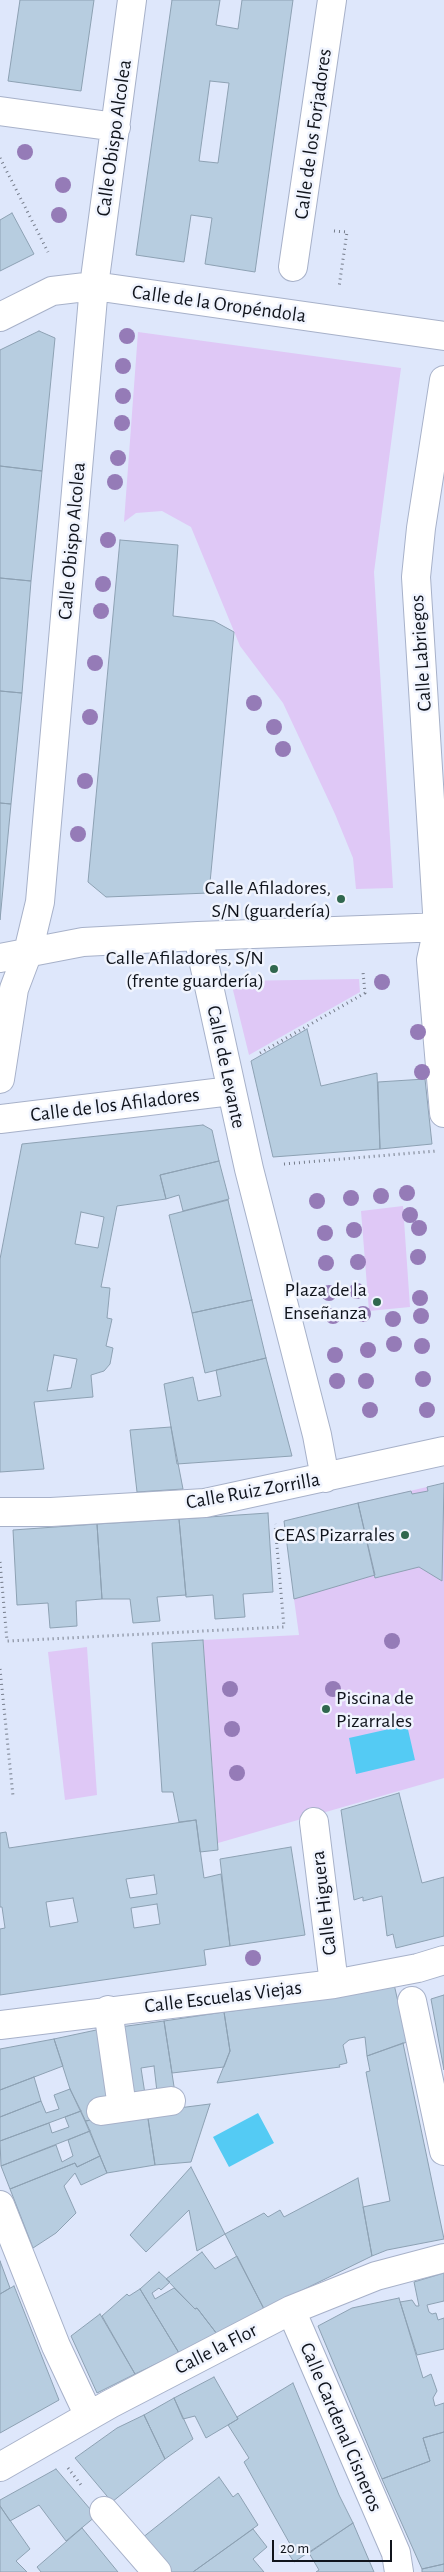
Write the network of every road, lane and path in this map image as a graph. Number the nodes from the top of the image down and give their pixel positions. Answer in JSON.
{"nodes":[{"id":1,"x":132,"y":0,"type":"edge"},
{"id":2,"x":332,"y":0,"type":"edge"},
{"id":3,"x":0,"y":111,"type":"edge"},
{"id":4,"x":116,"y":127,"type":"junction"},
{"id":5,"x":0,"y":158,"type":"edge"},
{"id":6,"x":332,"y":230,"type":"dead end"},
{"id":7,"x":48,"y":252,"type":"dead end"},
{"id":8,"x":294,"y":267,"type":"dead end"},
{"id":9,"x":94,"y":286,"type":"junction"},
{"id":10,"x":339,"y":290,"type":"dead end"},
{"id":11,"x":0,"y":317,"type":"edge"},
{"id":12,"x":444,"y":336,"type":"edge"},
{"id":13,"x":444,"y":380,"type":"edge"},
{"id":14,"x":433,"y":530,"type":"edge"},
{"id":15,"x":441,"y":927,"type":"edge"},
{"id":16,"x":198,"y":936,"type":"junction"},
{"id":17,"x":28,"y":952,"type":"junction"},
{"id":18,"x":0,"y":958,"type":"edge"},
{"id":19,"x":363,"y":972,"type":"dead end"},
{"id":20,"x":254,"y":1056,"type":"dead end"},
{"id":21,"x":0,"y":1078,"type":"edge"},
{"id":22,"x":231,"y":1091,"type":"junction"},
{"id":23,"x":444,"y":1113,"type":"edge"},
{"id":24,"x":0,"y":1119,"type":"edge"},
{"id":25,"x":436,"y":1151,"type":"dead end"},
{"id":26,"x":279,"y":1164,"type":"dead end"},
{"id":27,"x":444,"y":1451,"type":"edge"},
{"id":28,"x":325,"y":1478,"type":"junction"},
{"id":29,"x":272,"y":1490,"type":"junction"},
{"id":30,"x":0,"y":1512,"type":"edge"},
{"id":31,"x":0,"y":1562,"type":"edge"},
{"id":32,"x":0,"y":1668,"type":"edge"},
{"id":33,"x":14,"y":1796,"type":"dead end"},
{"id":34,"x":314,"y":1822,"type":"dead end"},
{"id":35,"x":444,"y":1960,"type":"edge"},
{"id":36,"x":334,"y":1984,"type":"junction"},
{"id":37,"x":412,"y":2001,"type":"dead end"},
{"id":38,"x":108,"y":2010,"type":"junction"},
{"id":39,"x":0,"y":2025,"type":"edge"},
{"id":40,"x":171,"y":2101,"type":"dead end"},
{"id":41,"x":444,"y":2151,"type":"edge"},
{"id":42,"x":0,"y":2205,"type":"edge"},
{"id":43,"x":444,"y":2258,"type":"edge"},
{"id":44,"x":292,"y":2310,"type":"junction"},
{"id":45,"x":89,"y":2416,"type":"junction"},
{"id":46,"x":46,"y":2440,"type":"junction"},
{"id":47,"x":0,"y":2467,"type":"edge"},
{"id":48,"x":104,"y":2512,"type":"joint"},
{"id":49,"x":157,"y":2572,"type":"edge"},
{"id":50,"x":400,"y":2572,"type":"edge"}],
"edges":[{"from":1,"to":4,"type":"street","name":"Calle Obispo Alcolea"},
{"from":2,"to":8,"type":"street","name":"Calle de los Forjadores"},
{"from":3,"to":4,"type":"street"},
{"from":4,"to":9,"type":"street","name":"Calle Obispo Alcolea"},
{"from":5,"to":7,"type":"path"},
{"from":6,"to":10,"type":"path","name":"Calle de los Forjadores"},
{"from":9,"to":11,"type":"street","name":"Calle de la Oropéndola"},
{"from":9,"to":12,"type":"street","name":"Calle de la Oropéndola"},
{"from":9,"to":17,"type":"street","name":"Calle Obispo Alcolea"},
{"from":13,"to":14,"type":"street","name":"Calle Labriegos"},
{"from":14,"to":15,"type":"street","name":"Calle Labriegos"},
{"from":15,"to":16,"type":"street"},
{"from":15,"to":23,"type":"street","name":"Calle Labriegos"},
{"from":16,"to":17,"type":"street"},
{"from":16,"to":22,"type":"street","name":"Calle de Levante"},
{"from":17,"to":18,"type":"street"},
{"from":17,"to":21,"type":"street","name":"Calle Obispo Alcolea"},
{"from":19,"to":20,"type":"path"},
{"from":22,"to":24,"type":"street","name":"Calle de los Afiladores"},
{"from":22,"to":28,"type":"street","name":"Calle de Levante"},
{"from":25,"to":26,"type":"path"},
{"from":27,"to":28,"type":"street","name":"Calle Ruiz Zorrilla"},
{"from":28,"to":29,"type":"street","name":"Calle Ruiz Zorrilla"},
{"from":29,"to":30,"type":"street","name":"Calle Ruiz Zorrilla"},
{"from":29,"to":31,"type":"path"},
{"from":32,"to":33,"type":"path"},
{"from":34,"to":36,"type":"street","name":"Calle Higuera"},
{"from":35,"to":36,"type":"street","name":"Calle Escuelas Viejas"},
{"from":36,"to":38,"type":"street","name":"Calle Escuelas Viejas"},
{"from":37,"to":41,"type":"street"},
{"from":38,"to":39,"type":"street","name":"Calle Escuelas Viejas"},
{"from":38,"to":40,"type":"street"},
{"from":42,"to":45,"type":"street"},
{"from":43,"to":44,"type":"street","name":"Calle la Flor"},
{"from":44,"to":45,"type":"street","name":"Calle la Flor"},
{"from":44,"to":50,"type":"street","name":"Calle Cardenal Cisneros"},
{"from":45,"to":46,"type":"street","name":"Calle la Flor"},
{"from":46,"to":47,"type":"street","name":"Calle la Flor"},
{"from":46,"to":48,"type":"path"},
{"from":48,"to":49,"type":"street"}]}
